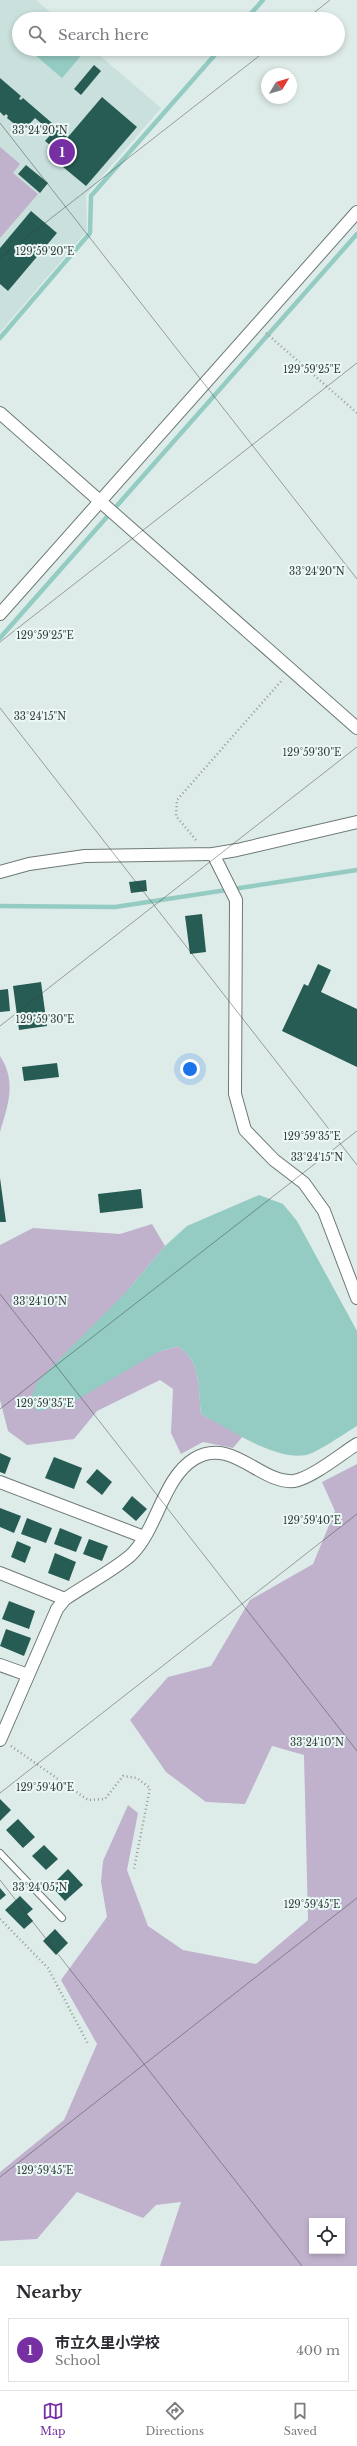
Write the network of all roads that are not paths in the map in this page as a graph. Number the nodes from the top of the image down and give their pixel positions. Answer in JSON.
{"nodes":[{"id":1,"x":357,"y":212,"type":"edge"},
{"id":2,"x":0,"y":413,"type":"edge"},
{"id":3,"x":104,"y":502,"type":"junction"},
{"id":4,"x":0,"y":614,"type":"edge"},
{"id":5,"x":357,"y":728,"type":"edge"},
{"id":6,"x":357,"y":822,"type":"edge"},
{"id":7,"x":213,"y":854,"type":"junction"},
{"id":8,"x":0,"y":872,"type":"edge"},
{"id":9,"x":357,"y":1298,"type":"edge"},
{"id":10,"x":357,"y":1444,"type":"edge"},
{"id":11,"x":0,"y":1482,"type":"edge"},
{"id":12,"x":144,"y":1537,"type":"junction"},
{"id":13,"x":0,"y":1573,"type":"edge"},
{"id":14,"x":65,"y":1599,"type":"junction"},
{"id":15,"x":0,"y":1665,"type":"edge"},
{"id":16,"x":28,"y":1675,"type":"junction"},
{"id":17,"x":4,"y":1743,"type":"edge"},
{"id":18,"x":0,"y":1853,"type":"edge"},
{"id":19,"x":62,"y":1918,"type":"dead end"}],
"edges":[{"from":1,"to":3,"type":"street"},
{"from":2,"to":3,"type":"street"},
{"from":3,"to":4,"type":"street"},
{"from":3,"to":5,"type":"street"},
{"from":6,"to":7,"type":"street"},
{"from":7,"to":8,"type":"street"},
{"from":7,"to":9,"type":"street"},
{"from":10,"to":12,"type":"street"},
{"from":11,"to":12,"type":"street"},
{"from":12,"to":14,"type":"street"},
{"from":13,"to":14,"type":"street"},
{"from":14,"to":16,"type":"street"},
{"from":15,"to":16,"type":"street"},
{"from":16,"to":17,"type":"street"},
{"from":18,"to":19,"type":"lane"}]}
